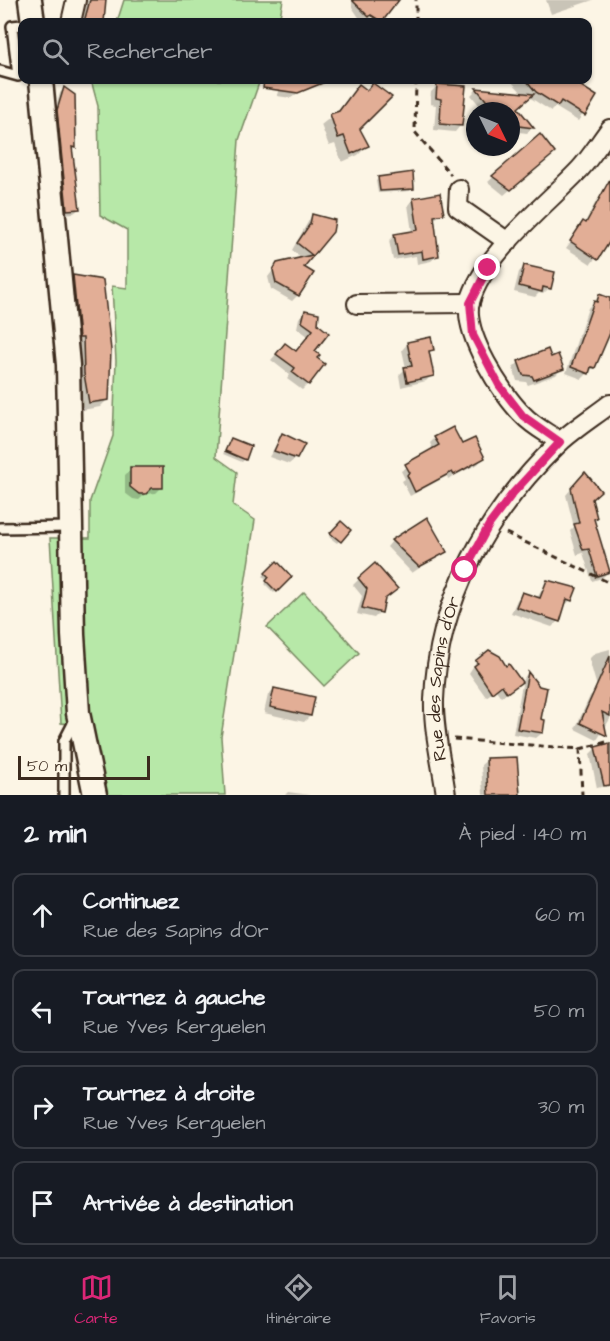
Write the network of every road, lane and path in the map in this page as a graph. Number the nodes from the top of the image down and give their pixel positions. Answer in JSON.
{"nodes":[{"id":1,"x":30,"y":0,"type":"edge"},
{"id":2,"x":76,"y":0,"type":"edge"},
{"id":3,"x":416,"y":0,"type":"edge"},
{"id":4,"x":32,"y":18,"type":"edge"},
{"id":5,"x":72,"y":18,"type":"edge"},
{"id":6,"x":416,"y":18,"type":"edge"},
{"id":7,"x":18,"y":25,"type":"edge"},
{"id":8,"x":0,"y":71,"type":"edge"},
{"id":9,"x":18,"y":76,"type":"edge"},
{"id":10,"x":18,"y":76,"type":"edge"},
{"id":11,"x":41,"y":84,"type":"edge"},
{"id":12,"x":416,"y":84,"type":"edge"},
{"id":13,"x":610,"y":129,"type":"edge"},
{"id":14,"x":459,"y":189,"type":"joint"},
{"id":15,"x":508,"y":242,"type":"junction"},
{"id":16,"x":470,"y":303,"type":"junction"},
{"id":17,"x":357,"y":304,"type":"dead end"},
{"id":18,"x":610,"y":404,"type":"edge"},
{"id":19,"x":560,"y":442,"type":"junction"},
{"id":20,"x":489,"y":525,"type":"junction"},
{"id":21,"x":71,"y":527,"type":"junction"},
{"id":22,"x":0,"y":528,"type":"edge"},
{"id":23,"x":610,"y":583,"type":"edge"},
{"id":24,"x":78,"y":713,"type":"junction"},
{"id":25,"x":438,"y":737,"type":"junction"},
{"id":26,"x":610,"y":741,"type":"edge"},
{"id":27,"x":580,"y":749,"type":"junction"},
{"id":28,"x":64,"y":795,"type":"edge"},
{"id":29,"x":95,"y":795,"type":"edge"},
{"id":30,"x":446,"y":795,"type":"edge"},
{"id":31,"x":582,"y":795,"type":"edge"}],
"edges":[{"from":1,"to":4,"type":"street"},
{"from":2,"to":5,"type":"street"},
{"from":3,"to":6,"type":"path"},
{"from":7,"to":9,"type":"lane"},
{"from":8,"to":10,"type":"lane"},
{"from":11,"to":21,"type":"street"},
{"from":12,"to":14,"type":"path"},
{"from":13,"to":15,"type":"street"},
{"from":14,"to":15,"type":"street"},
{"from":15,"to":16,"type":"street"},
{"from":16,"to":17,"type":"street"},
{"from":16,"to":19,"type":"street"},
{"from":18,"to":19,"type":"street","name":"Rue des Sapins d'Or"},
{"from":19,"to":20,"type":"street","name":"Rue des Sapins d'Or"},
{"from":20,"to":23,"type":"path"},
{"from":20,"to":25,"type":"street","name":"Rue des Sapins d'Or"},
{"from":21,"to":22,"type":"lane"},
{"from":21,"to":24,"type":"street"},
{"from":24,"to":28,"type":"lane"},
{"from":24,"to":29,"type":"street"},
{"from":25,"to":27,"type":"path"},
{"from":25,"to":30,"type":"street","name":"Rue des Sapins d'Or"},
{"from":26,"to":27,"type":"path"},
{"from":27,"to":31,"type":"path"}]}
